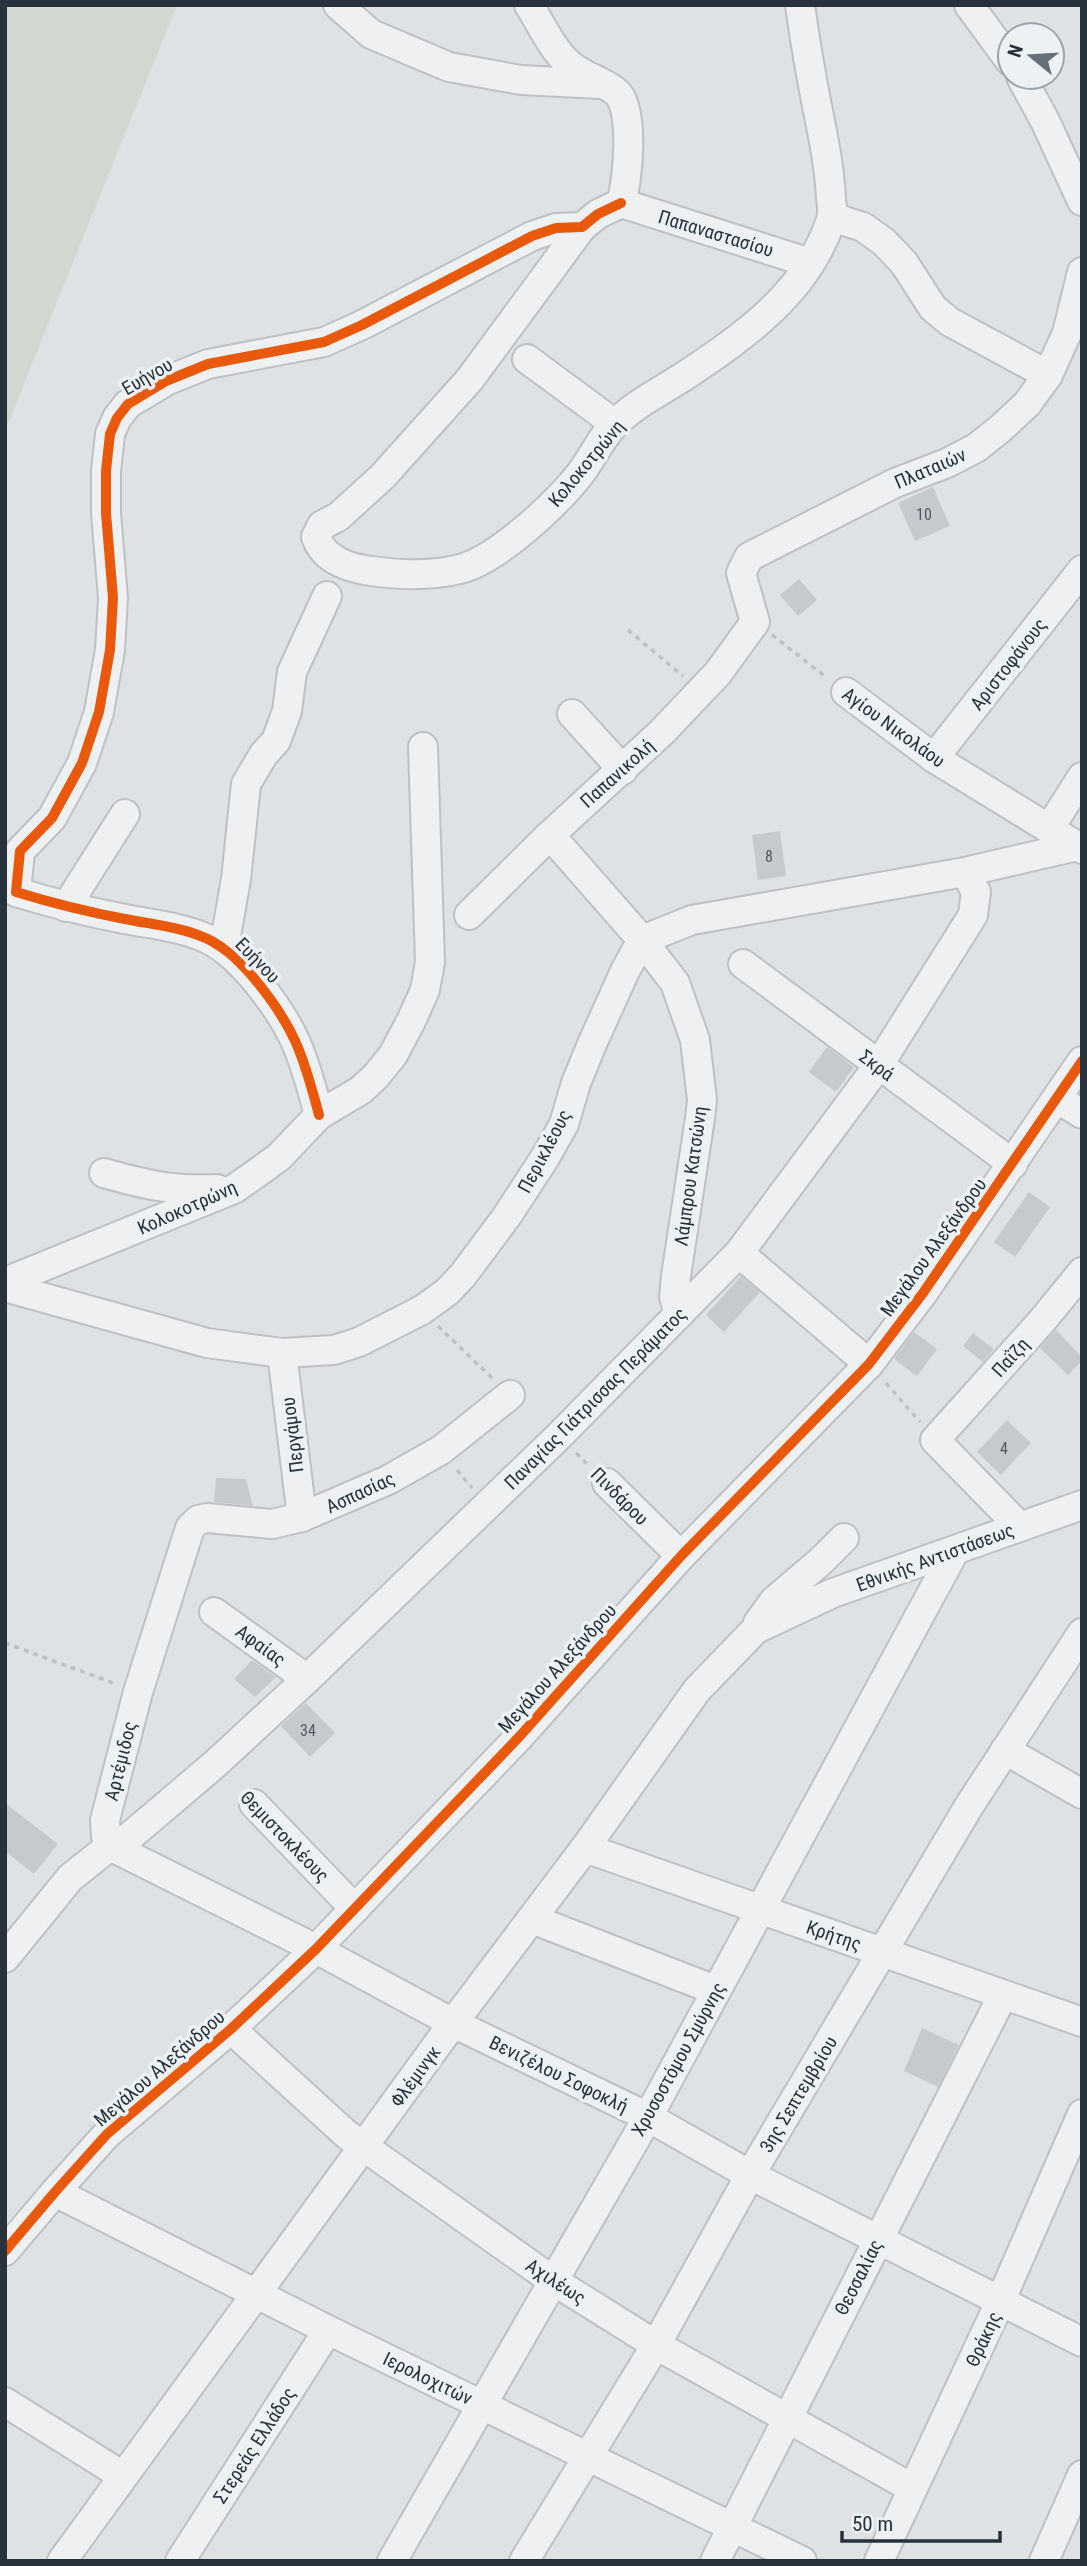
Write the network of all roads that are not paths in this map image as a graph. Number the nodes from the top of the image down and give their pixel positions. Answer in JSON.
{"nodes":[{"id":1,"x":338,"y":5,"type":"edge"},
{"id":2,"x":529,"y":5,"type":"edge"},
{"id":3,"x":800,"y":5,"type":"edge"},
{"id":4,"x":969,"y":5,"type":"edge"},
{"id":5,"x":996,"y":42,"type":"edge"},
{"id":6,"x":600,"y":84,"type":"junction"},
{"id":7,"x":1029,"y":91,"type":"edge"},
{"id":8,"x":1082,"y":201,"type":"edge"},
{"id":9,"x":621,"y":203,"type":"junction"},
{"id":10,"x":832,"y":217,"type":"junction"},
{"id":11,"x":582,"y":227,"type":"junction"},
{"id":12,"x":810,"y":263,"type":"junction"},
{"id":13,"x":1082,"y":272,"type":"edge"},
{"id":14,"x":527,"y":359,"type":"dead end"},
{"id":15,"x":1048,"y":375,"type":"junction"},
{"id":16,"x":615,"y":424,"type":"junction"},
{"id":17,"x":1078,"y":581,"type":"edge"},
{"id":18,"x":327,"y":596,"type":"dead end"},
{"id":19,"x":755,"y":622,"type":"joint"},
{"id":20,"x":845,"y":692,"type":"road end"},
{"id":21,"x":572,"y":714,"type":"dead end"},
{"id":22,"x":423,"y":747,"type":"dead end"},
{"id":23,"x":934,"y":758,"type":"junction"},
{"id":24,"x":623,"y":770,"type":"junction"},
{"id":25,"x":1082,"y":778,"type":"edge"},
{"id":26,"x":125,"y":814,"type":"dead end"},
{"id":27,"x":1049,"y":829,"type":"junction"},
{"id":28,"x":550,"y":835,"type":"junction"},
{"id":29,"x":1079,"y":848,"type":"edge"},
{"id":30,"x":13,"y":856,"type":"edge"},
{"id":31,"x":965,"y":872,"type":"junction"},
{"id":32,"x":11,"y":898,"type":"edge"},
{"id":33,"x":66,"y":907,"type":"junction"},
{"id":34,"x":469,"y":915,"type":"dead end"},
{"id":35,"x":642,"y":940,"type":"junction"},
{"id":36,"x":223,"y":947,"type":"junction"},
{"id":37,"x":743,"y":964,"type":"dead end"},
{"id":38,"x":1082,"y":1061,"type":"edge"},
{"id":39,"x":878,"y":1066,"type":"junction"},
{"id":40,"x":576,"y":1083,"type":"junction"},
{"id":41,"x":1058,"y":1099,"type":"junction"},
{"id":42,"x":1082,"y":1114,"type":"edge"},
{"id":43,"x":320,"y":1115,"type":"junction"},
{"id":44,"x":1013,"y":1164,"type":"junction"},
{"id":45,"x":104,"y":1173,"type":"dead end"},
{"id":46,"x":233,"y":1189,"type":"junction"},
{"id":47,"x":739,"y":1253,"type":"junction"},
{"id":48,"x":1081,"y":1273,"type":"edge"},
{"id":49,"x":5,"y":1285,"type":"edge"},
{"id":50,"x":679,"y":1314,"type":"junction"},
{"id":51,"x":295,"y":1352,"type":"junction"},
{"id":52,"x":869,"y":1364,"type":"junction"},
{"id":53,"x":510,"y":1395,"type":"road end"},
{"id":54,"x":607,"y":1483,"type":"road end"},
{"id":55,"x":1082,"y":1505,"type":"edge"},
{"id":56,"x":302,"y":1517,"type":"junction"},
{"id":57,"x":1019,"y":1526,"type":"junction"},
{"id":58,"x":190,"y":1528,"type":"joint"},
{"id":59,"x":844,"y":1538,"type":"dead end"},
{"id":60,"x":954,"y":1552,"type":"junction"},
{"id":61,"x":681,"y":1556,"type":"junction"},
{"id":62,"x":214,"y":1612,"type":"dead end"},
{"id":63,"x":789,"y":1612,"type":"joint"},
{"id":64,"x":756,"y":1629,"type":"junction"},
{"id":65,"x":1082,"y":1633,"type":"edge"},
{"id":66,"x":307,"y":1679,"type":"junction"},
{"id":67,"x":1005,"y":1750,"type":"junction"},
{"id":68,"x":1082,"y":1794,"type":"edge"},
{"id":69,"x":254,"y":1804,"type":"dead end"},
{"id":70,"x":110,"y":1846,"type":"junction"},
{"id":71,"x":585,"y":1848,"type":"junction"},
{"id":72,"x":355,"y":1909,"type":"junction"},
{"id":73,"x":761,"y":1910,"type":"junction"},
{"id":74,"x":532,"y":1919,"type":"junction"},
{"id":75,"x":316,"y":1949,"type":"junction"},
{"id":76,"x":883,"y":1953,"type":"junction"},
{"id":77,"x":5,"y":1958,"type":"edge"},
{"id":78,"x":715,"y":1990,"type":"junction"},
{"id":79,"x":1003,"y":1995,"type":"junction"},
{"id":80,"x":1082,"y":2022,"type":"edge"},
{"id":81,"x":453,"y":2024,"type":"junction"},
{"id":82,"x":231,"y":2029,"type":"junction"},
{"id":83,"x":1082,"y":2114,"type":"edge"},
{"id":84,"x":648,"y":2117,"type":"junction"},
{"id":85,"x":364,"y":2146,"type":"junction"},
{"id":86,"x":750,"y":2175,"type":"junction"},
{"id":87,"x":55,"y":2192,"type":"junction"},
{"id":88,"x":878,"y":2238,"type":"junction"},
{"id":89,"x":5,"y":2251,"type":"edge"},
{"id":90,"x":552,"y":2280,"type":"junction"},
{"id":91,"x":257,"y":2293,"type":"junction"},
{"id":92,"x":1000,"y":2301,"type":"junction"},
{"id":93,"x":328,"y":2330,"type":"junction"},
{"id":94,"x":1082,"y":2342,"type":"edge"},
{"id":95,"x":656,"y":2345,"type":"junction"},
{"id":96,"x":5,"y":2402,"type":"edge"},
{"id":97,"x":483,"y":2405,"type":"junction"},
{"id":98,"x":786,"y":2419,"type":"junction"},
{"id":99,"x":588,"y":2457,"type":"junction"},
{"id":100,"x":1082,"y":2475,"type":"edge"},
{"id":101,"x":123,"y":2476,"type":"junction"},
{"id":102,"x":912,"y":2488,"type":"junction"},
{"id":103,"x":732,"y":2525,"type":"junction"},
{"id":104,"x":62,"y":2561,"type":"edge"},
{"id":105,"x":180,"y":2561,"type":"edge"},
{"id":106,"x":392,"y":2561,"type":"edge"},
{"id":107,"x":524,"y":2561,"type":"edge"},
{"id":108,"x":715,"y":2561,"type":"edge"},
{"id":109,"x":803,"y":2561,"type":"edge"},
{"id":110,"x":879,"y":2561,"type":"edge"},
{"id":111,"x":1044,"y":2561,"type":"edge"}],
"edges":[{"from":1,"to":6,"type":"street"},
{"from":2,"to":6,"type":"street"},
{"from":3,"to":10,"type":"street"},
{"from":4,"to":5,"type":"street"},
{"from":6,"to":9,"type":"street"},
{"from":7,"to":8,"type":"street"},
{"from":9,"to":11,"type":"street","name":"Ευήνου"},
{"from":9,"to":12,"type":"street","name":"Παπαναστασίου"},
{"from":10,"to":12,"type":"street","name":"Κολοκοτρώνη"},
{"from":10,"to":15,"type":"street"},
{"from":11,"to":16,"type":"street","name":"Κολοκοτρώνη"},
{"from":11,"to":30,"type":"street","name":"Ευήνου"},
{"from":12,"to":16,"type":"street","name":"Κολοκοτρώνη"},
{"from":13,"to":15,"type":"street","name":"Πλαταιών"},
{"from":14,"to":16,"type":"street"},
{"from":15,"to":19,"type":"street","name":"Πλαταιών"},
{"from":17,"to":23,"type":"street","name":"Αριστοφάνους"},
{"from":18,"to":36,"type":"street"},
{"from":19,"to":24,"type":"street","name":"Παπανικολή"},
{"from":20,"to":23,"type":"street","name":"Αγίου Νικολάου"},
{"from":21,"to":24,"type":"street"},
{"from":22,"to":43,"type":"street","name":"Κολοκοτρώνη"},
{"from":23,"to":27,"type":"street","name":"Αγίου Νικολάου"},
{"from":24,"to":28,"type":"street","name":"Παπανικολή"},
{"from":25,"to":27,"type":"street"},
{"from":26,"to":33,"type":"street"},
{"from":27,"to":29,"type":"street","name":"Αγίου Νικολάου"},
{"from":28,"to":34,"type":"street","name":"Παπανικολή"},
{"from":28,"to":35,"type":"street","name":"Λάμπρου Κατσώνη"},
{"from":29,"to":31,"type":"street"},
{"from":30,"to":32,"type":"street","name":"Ευήνου"},
{"from":31,"to":35,"type":"street"},
{"from":31,"to":39,"type":"street","name":"Παναγίας Γιάτρισσας Περάματος"},
{"from":32,"to":33,"type":"street","name":"Ευήνου"},
{"from":33,"to":36,"type":"street","name":"Ευήνου"},
{"from":35,"to":40,"type":"street","name":"Περικλέους"},
{"from":35,"to":50,"type":"street","name":"Λάμπρου Κατσώνη"},
{"from":36,"to":43,"type":"street","name":"Ευήνου"},
{"from":37,"to":39,"type":"street","name":"Σκρά"},
{"from":38,"to":41,"type":"street","name":"Μεγάλου Αλεξάνδρου"},
{"from":39,"to":44,"type":"street","name":"Σκρά"},
{"from":39,"to":47,"type":"street","name":"Παναγίας Γιάτρισσας Περάματος"},
{"from":40,"to":51,"type":"street"},
{"from":40,"to":51,"type":"street","name":"Περικλέους"},
{"from":41,"to":42,"type":"street"},
{"from":41,"to":44,"type":"street","name":"Μεγάλου Αλεξάνδρου"},
{"from":43,"to":46,"type":"street","name":"Κολοκοτρώνη"},
{"from":44,"to":52,"type":"street","name":"Μεγάλου Αλεξάνδρου"},
{"from":45,"to":46,"type":"street"},
{"from":46,"to":49,"type":"street","name":"Κολοκοτρώνη"},
{"from":47,"to":50,"type":"street","name":"Παναγίας Γιάτρισσας Περάματος"},
{"from":47,"to":52,"type":"street"},
{"from":48,"to":57,"type":"street","name":"Παΐζη"},
{"from":49,"to":51,"type":"street","name":"Περικλέους"},
{"from":50,"to":66,"type":"street","name":"Παναγίας Γιάτρισσας Περάματος"},
{"from":51,"to":56,"type":"street","name":"Περγάμου"},
{"from":52,"to":61,"type":"street","name":"Μεγάλου Αλεξάνδρου"},
{"from":53,"to":56,"type":"street","name":"Ασπασίας"},
{"from":54,"to":61,"type":"street","name":"Πινδάρου"},
{"from":55,"to":57,"type":"street","name":"Εθνικής Αντιστάσεως"},
{"from":56,"to":58,"type":"street","name":"Ασπασίας"},
{"from":57,"to":60,"type":"street","name":"Εθνικής Αντιστάσεως"},
{"from":58,"to":70,"type":"street","name":"Αρτέμιδος"},
{"from":59,"to":64,"type":"street"},
{"from":60,"to":63,"type":"street","name":"Εθνικής Αντιστάσεως"},
{"from":60,"to":73,"type":"street","name":"Χρυσοστόμου Σμύρνης"},
{"from":61,"to":72,"type":"street","name":"Μεγάλου Αλεξάνδρου"},
{"from":62,"to":66,"type":"street","name":"Αφαίας"},
{"from":63,"to":64,"type":"street","name":"Φλέμινγκ"},
{"from":64,"to":71,"type":"street","name":"Φλέμινγκ"},
{"from":65,"to":67,"type":"street","name":"3ης Σεπτεμβρίου"},
{"from":66,"to":70,"type":"street","name":"Παναγίας Γιάτρισσας Περάματος"},
{"from":67,"to":68,"type":"street"},
{"from":67,"to":76,"type":"street","name":"3ης Σεπτεμβρίου"},
{"from":69,"to":72,"type":"street","name":"Θεμιστοκλέους"},
{"from":70,"to":75,"type":"street","name":"Βενιζέλου Σοφοκλή"},
{"from":70,"to":77,"type":"street"},
{"from":71,"to":73,"type":"street","name":"Κρήτης"},
{"from":71,"to":74,"type":"street","name":"Φλέμινγκ"},
{"from":72,"to":75,"type":"street","name":"Μεγάλου Αλεξάνδρου"},
{"from":73,"to":76,"type":"street","name":"Κρήτης"},
{"from":73,"to":78,"type":"street","name":"Χρυσοστόμου Σμύρνης"},
{"from":74,"to":78,"type":"street"},
{"from":74,"to":81,"type":"street","name":"Φλέμινγκ"},
{"from":75,"to":81,"type":"street","name":"Βενιζέλου Σοφοκλή"},
{"from":75,"to":82,"type":"street","name":"Μεγάλου Αλεξάνδρου"},
{"from":76,"to":79,"type":"street","name":"Κρήτης"},
{"from":76,"to":86,"type":"street","name":"3ης Σεπτεμβρίου"},
{"from":78,"to":84,"type":"street","name":"Χρυσοστόμου Σμύρνης"},
{"from":79,"to":80,"type":"street","name":"Κρήτης"},
{"from":79,"to":88,"type":"street","name":"Θεσσαλίας"},
{"from":81,"to":84,"type":"street","name":"Βενιζέλου Σοφοκλή"},
{"from":81,"to":85,"type":"street","name":"Φλέμινγκ"},
{"from":82,"to":85,"type":"street","name":"Αχιλέως"},
{"from":82,"to":87,"type":"street","name":"Μεγάλου Αλεξάνδρου"},
{"from":83,"to":92,"type":"street","name":"Θράκης"},
{"from":84,"to":86,"type":"street","name":"Βενιζέλου Σοφοκλή"},
{"from":84,"to":90,"type":"street","name":"Χρυσοστόμου Σμύρνης"},
{"from":85,"to":90,"type":"street","name":"Αχιλέως"},
{"from":85,"to":91,"type":"street","name":"Φλέμινγκ"},
{"from":86,"to":88,"type":"street","name":"Βενιζέλου Σοφοκλή"},
{"from":86,"to":95,"type":"street","name":"3ης Σεπτεμβρίου"},
{"from":87,"to":89,"type":"street","name":"Μεγάλου Αλεξάνδρου"},
{"from":87,"to":91,"type":"street","name":"Ιερολοχιτών"},
{"from":88,"to":92,"type":"street","name":"Βενιζέλου Σοφοκλή"},
{"from":88,"to":98,"type":"street","name":"Θεσσαλίας"},
{"from":90,"to":95,"type":"street","name":"Αχιλέως"},
{"from":90,"to":97,"type":"street","name":"Χρυσοστόμου Σμύρνης"},
{"from":91,"to":93,"type":"street","name":"Ιερολοχιτών"},
{"from":91,"to":101,"type":"street","name":"Φλέμινγκ"},
{"from":92,"to":94,"type":"street","name":"Βενιζέλου Σοφοκλή"},
{"from":92,"to":102,"type":"street","name":"Θράκης"},
{"from":93,"to":97,"type":"street","name":"Ιερολοχιτών"},
{"from":93,"to":105,"type":"street","name":"Στερεάς Ελλάδος"},
{"from":95,"to":98,"type":"street","name":"Αχιλέως"},
{"from":95,"to":99,"type":"street","name":"3ης Σεπτεμβρίου"},
{"from":96,"to":101,"type":"street"},
{"from":97,"to":99,"type":"street","name":"Ιερολοχιτών"},
{"from":97,"to":106,"type":"street","name":"Χρυσοστόμου Σμύρνης"},
{"from":98,"to":102,"type":"street","name":"Αχιλέως"},
{"from":98,"to":103,"type":"street","name":"Θεσσαλίας"},
{"from":99,"to":103,"type":"street","name":"Ιερολοχιτών"},
{"from":99,"to":107,"type":"street","name":"3ης Σεπτεμβρίου"},
{"from":100,"to":111,"type":"street"},
{"from":101,"to":104,"type":"street","name":"Φλέμινγκ"},
{"from":102,"to":110,"type":"street","name":"Θράκης"},
{"from":103,"to":108,"type":"street","name":"Θεσσαλίας"},
{"from":103,"to":109,"type":"street","name":"Ιερολοχιτών"}]}
